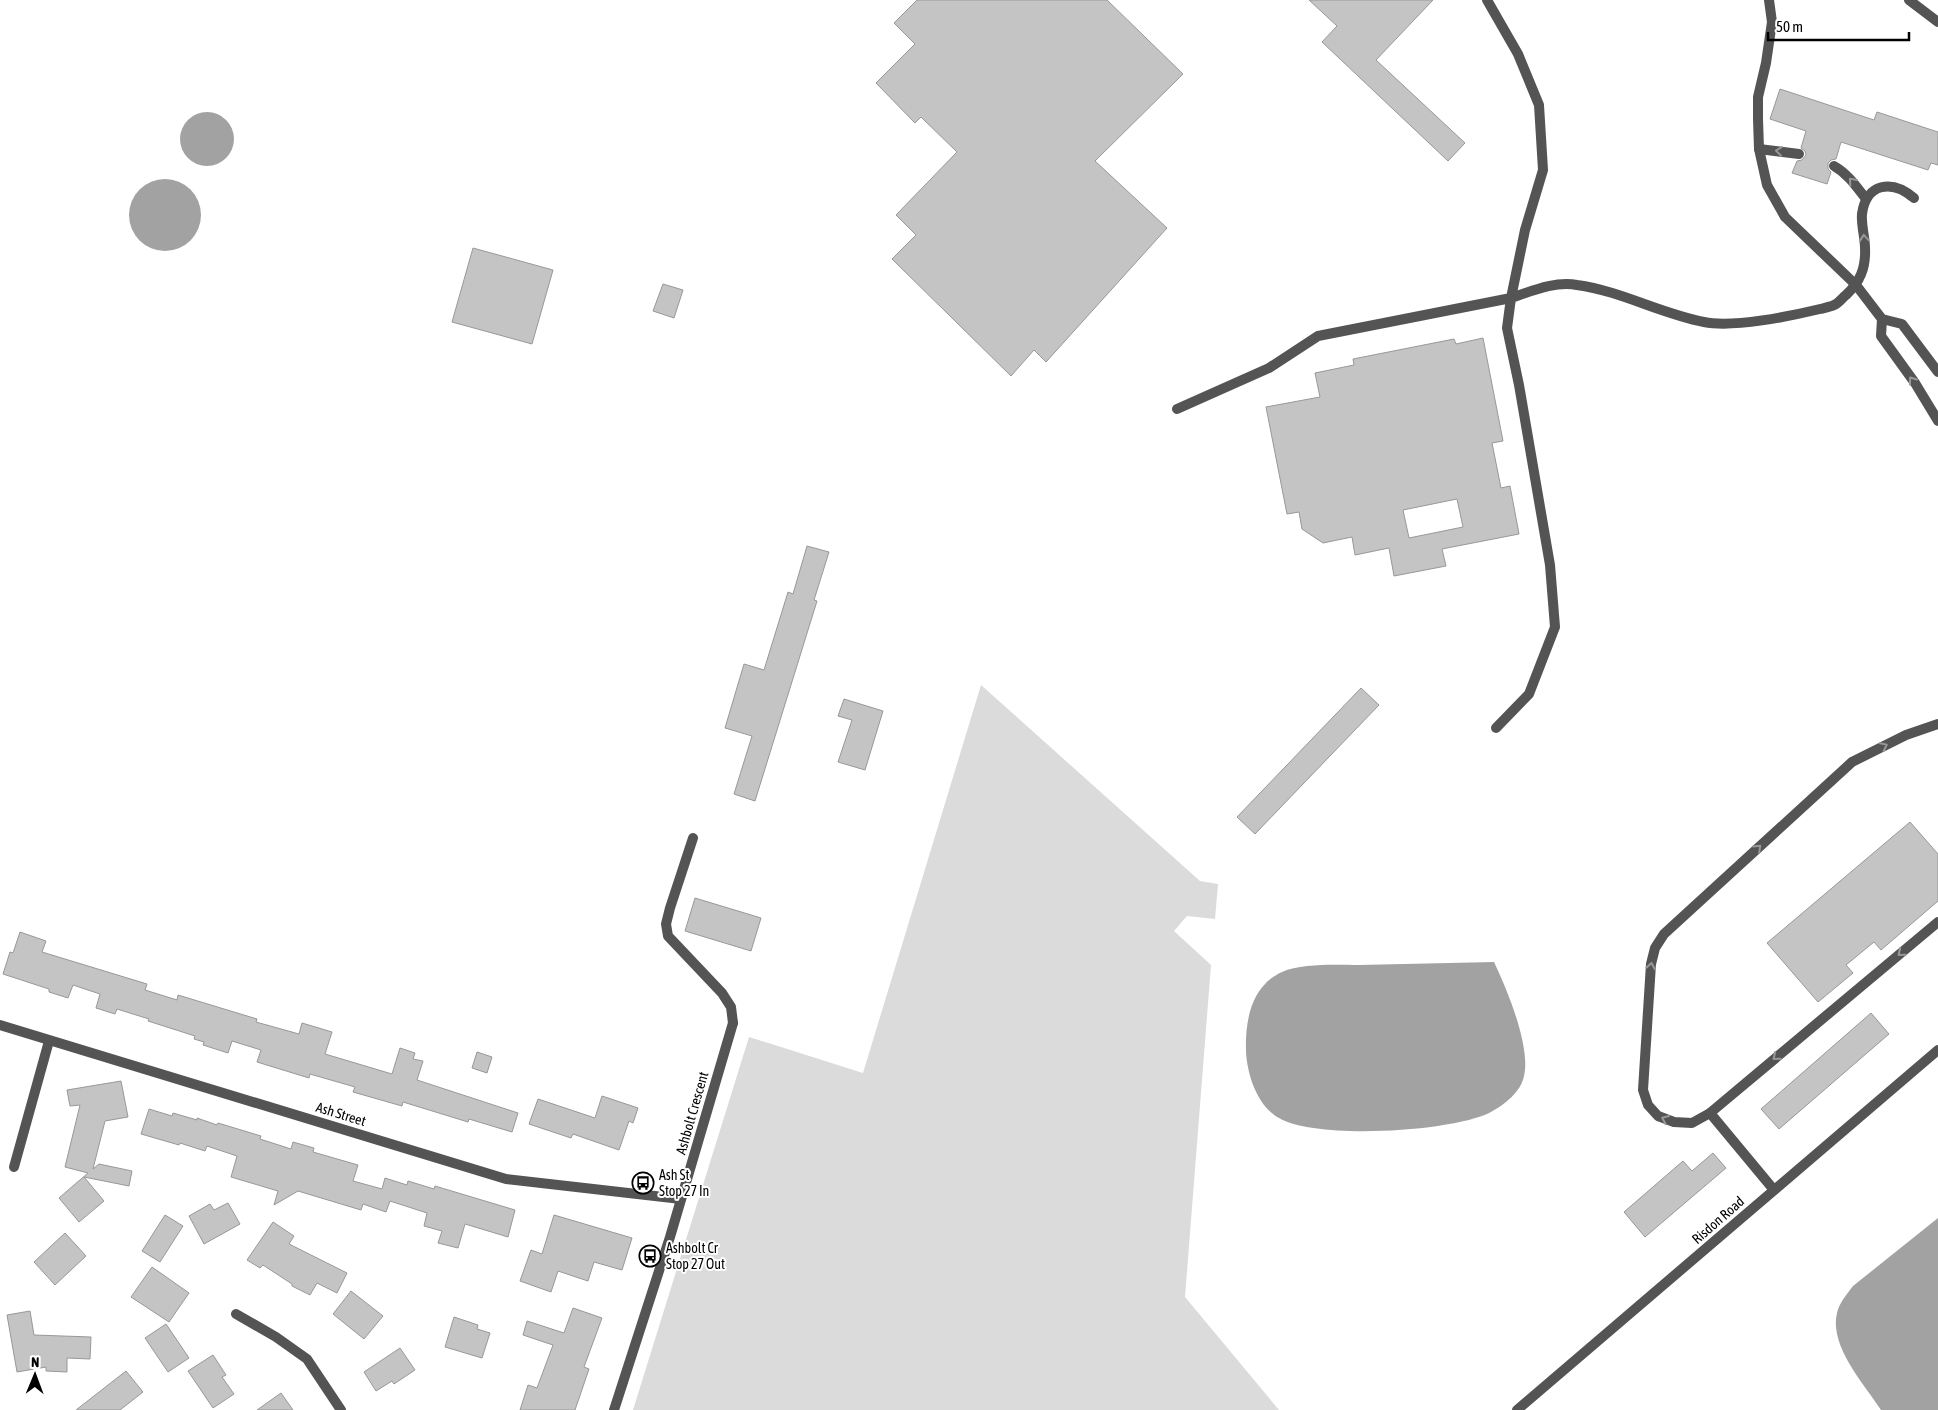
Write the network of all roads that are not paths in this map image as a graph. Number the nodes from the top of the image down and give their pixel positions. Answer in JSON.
{"nodes":[{"id":1,"x":1487,"y":0,"type":"edge"},
{"id":2,"x":1769,"y":0,"type":"edge"},
{"id":3,"x":1909,"y":0,"type":"edge"},
{"id":4,"x":1938,"y":22,"type":"edge"},
{"id":5,"x":1759,"y":149,"type":"junction"},
{"id":6,"x":1799,"y":154,"type":"dead end"},
{"id":7,"x":1834,"y":166,"type":"dead end"},
{"id":8,"x":1914,"y":198,"type":"dead end"},
{"id":9,"x":1866,"y":199,"type":"junction"},
{"id":10,"x":1856,"y":285,"type":"junction"},
{"id":11,"x":1511,"y":298,"type":"junction"},
{"id":12,"x":1882,"y":319,"type":"junction"},
{"id":13,"x":1938,"y":372,"type":"edge"},
{"id":14,"x":1177,"y":409,"type":"dead end"},
{"id":15,"x":1938,"y":421,"type":"edge"},
{"id":16,"x":1938,"y":724,"type":"edge"},
{"id":17,"x":1496,"y":728,"type":"dead end"},
{"id":18,"x":693,"y":838,"type":"dead end"},
{"id":19,"x":1938,"y":922,"type":"edge"},
{"id":20,"x":0,"y":1025,"type":"edge"},
{"id":21,"x":49,"y":1041,"type":"junction"},
{"id":22,"x":1938,"y":1050,"type":"edge"},
{"id":23,"x":1710,"y":1113,"type":"junction"},
{"id":24,"x":14,"y":1166,"type":"dead end"},
{"id":25,"x":1774,"y":1190,"type":"junction"},
{"id":26,"x":681,"y":1199,"type":"junction"},
{"id":27,"x":236,"y":1314,"type":"dead end"},
{"id":28,"x":341,"y":1410,"type":"edge"},
{"id":29,"x":614,"y":1410,"type":"edge"},
{"id":30,"x":1516,"y":1410,"type":"edge"}],
"edges":[{"from":1,"to":11,"type":"street"},
{"from":2,"to":5,"type":"street"},
{"from":3,"to":4,"type":"street"},
{"from":6,"to":5,"type":"street","one_way":true},
{"from":5,"to":10,"type":"street"},
{"from":9,"to":7,"type":"street","one_way":true},
{"from":8,"to":9,"type":"street"},
{"from":10,"to":9,"type":"street","one_way":true},
{"from":10,"to":11,"type":"street"},
{"from":10,"to":12,"type":"street"},
{"from":11,"to":14,"type":"street"},
{"from":11,"to":17,"type":"street"},
{"from":12,"to":13,"type":"street"},
{"from":15,"to":12,"type":"street","one_way":true},
{"from":23,"to":16,"type":"street","one_way":true},
{"from":18,"to":26,"type":"street","name":"Ashbolt Crescent"},
{"from":19,"to":23,"type":"street","one_way":true},
{"from":20,"to":21,"type":"street","name":"Ash Street"},
{"from":21,"to":24,"type":"street"},
{"from":21,"to":26,"type":"street","name":"Ash Street"},
{"from":22,"to":25,"type":"street","name":"Risdon Road"},
{"from":23,"to":25,"type":"street"},
{"from":25,"to":30,"type":"street","name":"Risdon Road"},
{"from":26,"to":29,"type":"street","name":"Ashbolt Crescent"},
{"from":27,"to":28,"type":"street"}]}
